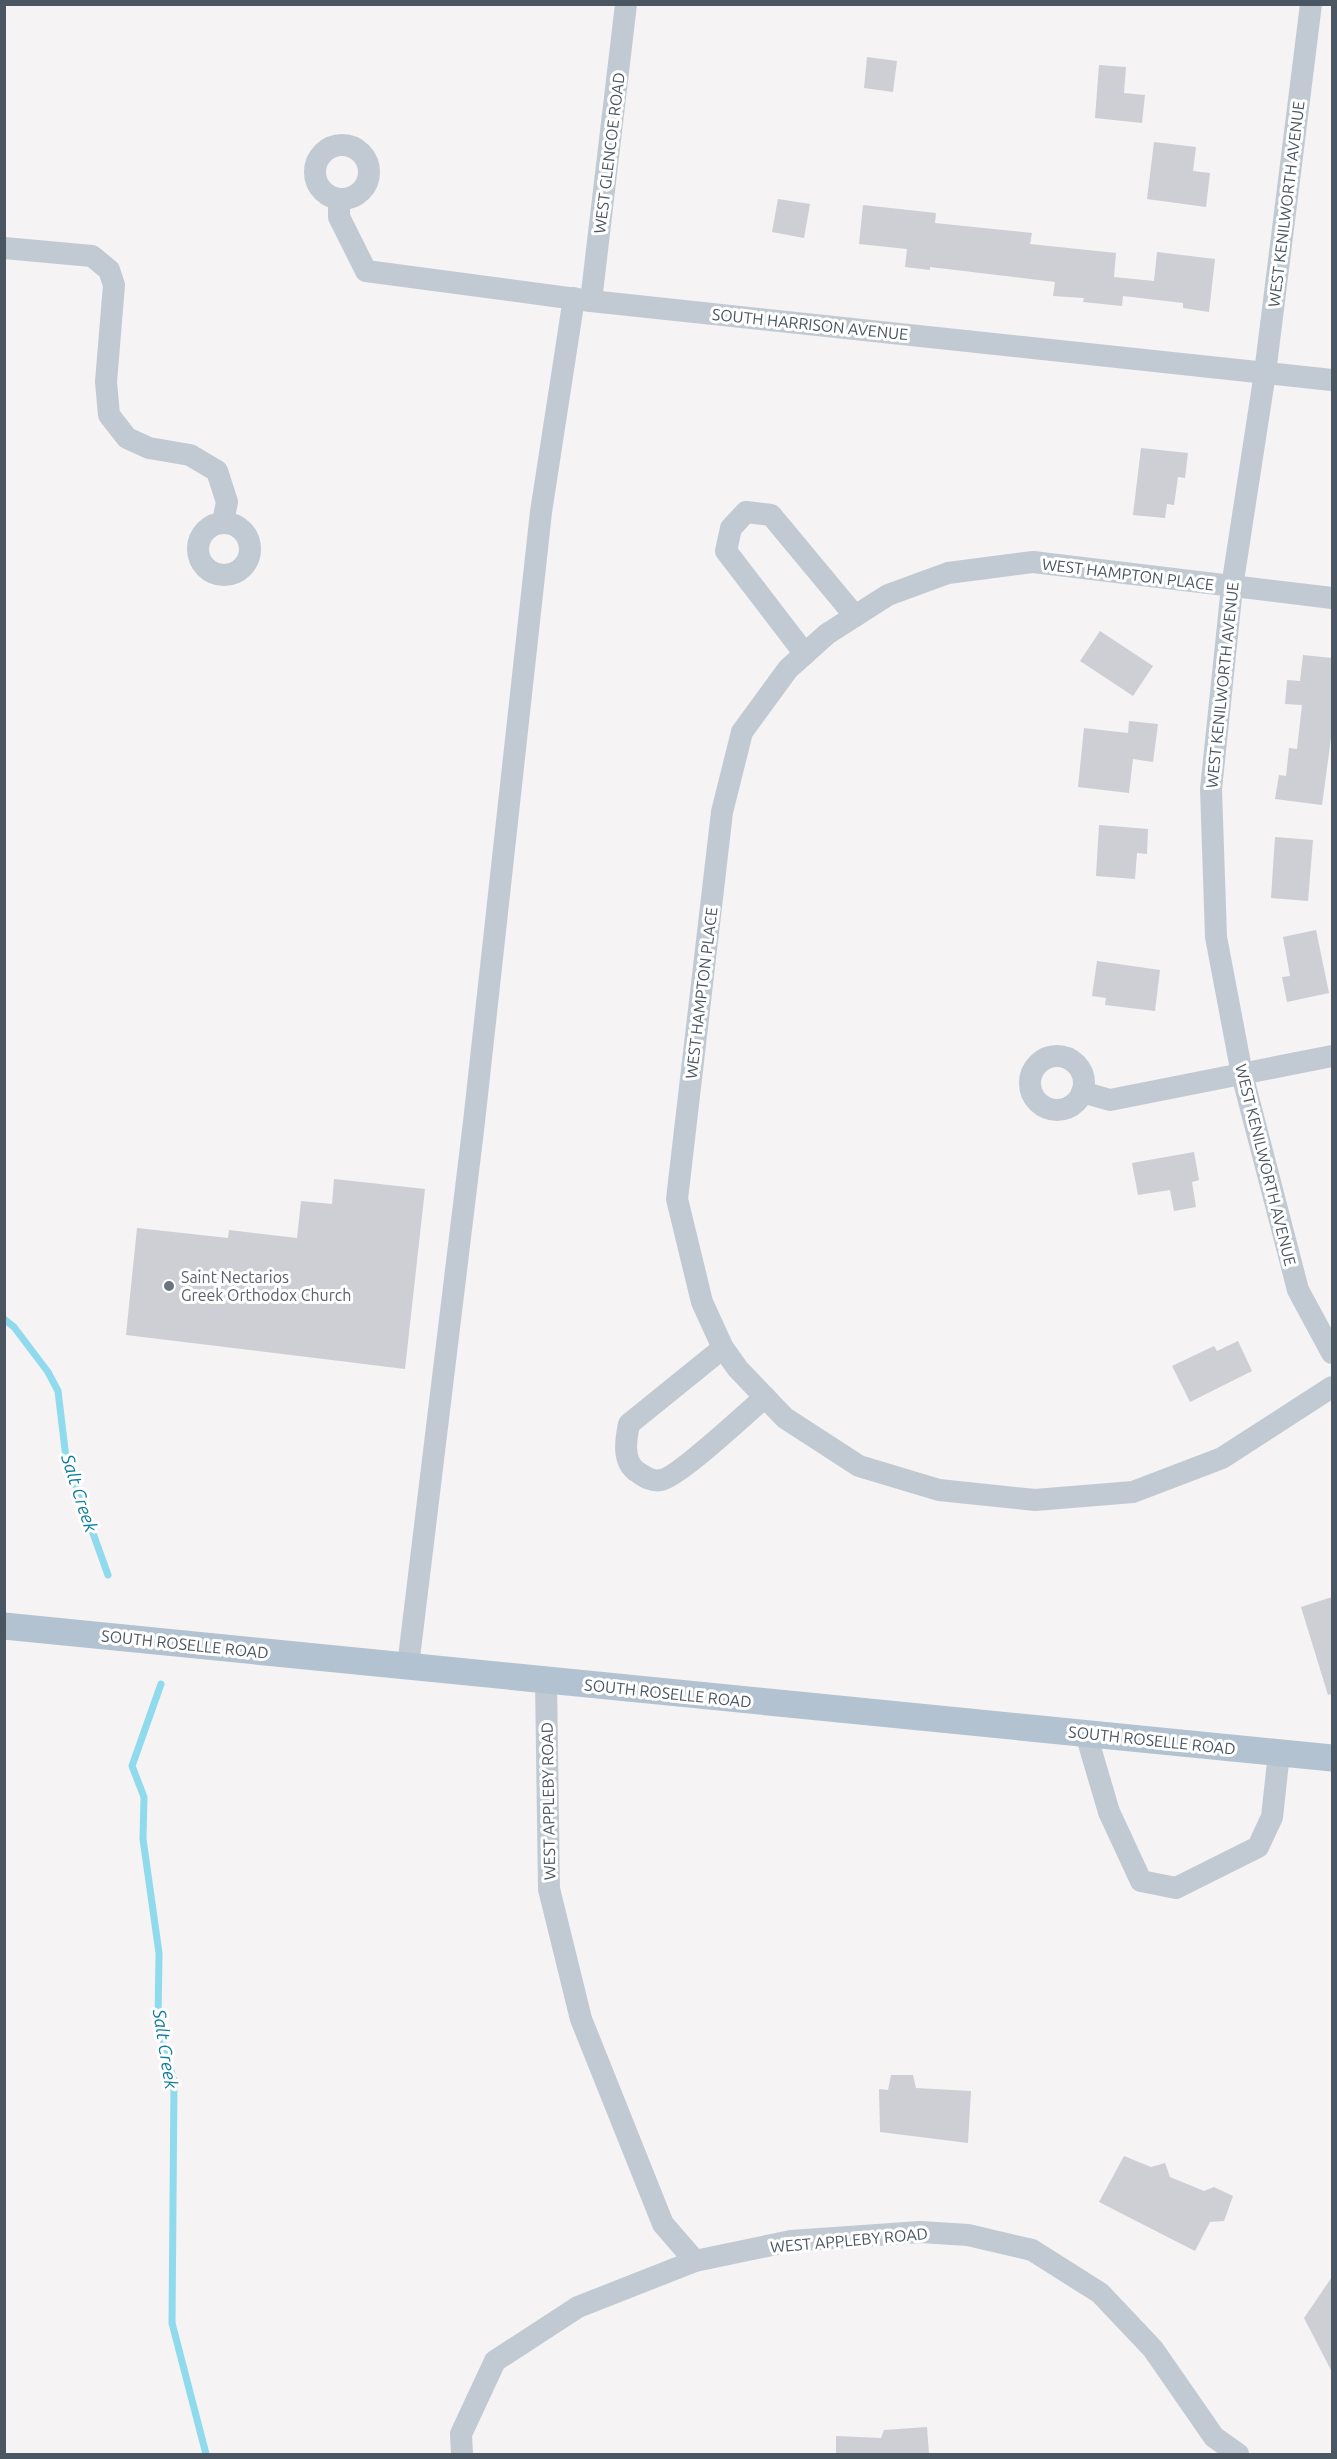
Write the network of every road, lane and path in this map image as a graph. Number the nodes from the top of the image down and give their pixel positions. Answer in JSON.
{"nodes":[{"id":1,"x":627,"y":4,"type":"edge"},
{"id":2,"x":1311,"y":4,"type":"edge"},
{"id":3,"x":339,"y":199,"type":"dead end"},
{"id":4,"x":4,"y":248,"type":"edge"},
{"id":5,"x":582,"y":300,"type":"junction"},
{"id":6,"x":1265,"y":373,"type":"junction"},
{"id":7,"x":1332,"y":380,"type":"edge"},
{"id":8,"x":223,"y":522,"type":"dead end"},
{"id":9,"x":1232,"y":587,"type":"junction"},
{"id":10,"x":1332,"y":598,"type":"edge"},
{"id":11,"x":855,"y":616,"type":"junction"},
{"id":12,"x":805,"y":654,"type":"junction"},
{"id":13,"x":1332,"y":1056,"type":"edge"},
{"id":14,"x":1242,"y":1074,"type":"junction"},
{"id":15,"x":1082,"y":1092,"type":"dead end"},
{"id":16,"x":723,"y":1348,"type":"junction"},
{"id":17,"x":1332,"y":1353,"type":"edge"},
{"id":18,"x":1332,"y":1387,"type":"edge"},
{"id":19,"x":765,"y":1397,"type":"junction"},
{"id":20,"x":4,"y":1626,"type":"edge"},
{"id":21,"x":408,"y":1666,"type":"junction"},
{"id":22,"x":546,"y":1680,"type":"junction"},
{"id":23,"x":1086,"y":1734,"type":"junction"},
{"id":24,"x":1279,"y":1753,"type":"junction"},
{"id":25,"x":1332,"y":1758,"type":"edge"},
{"id":26,"x":695,"y":2261,"type":"junction"},
{"id":27,"x":462,"y":2454,"type":"edge"},
{"id":28,"x":1238,"y":2454,"type":"edge"}],
"edges":[{"from":1,"to":5,"type":"street","name":"WEST GLENCOE ROAD"},
{"from":2,"to":6,"type":"street","name":"WEST KENILWORTH AVENUE"},
{"from":3,"to":5,"type":"street","name":"SOUTH HARRISON AVENUE"},
{"from":4,"to":8,"type":"street"},
{"from":5,"to":6,"type":"street","name":"SOUTH HARRISON AVENUE"},
{"from":5,"to":21,"type":"street","name":"WEST GLENCOE ROAD"},
{"from":6,"to":7,"type":"street","name":"SOUTH HARRISON AVENUE"},
{"from":6,"to":9,"type":"street","name":"WEST KENILWORTH AVENUE"},
{"from":9,"to":10,"type":"street","name":"WEST HAMPTON PLACE"},
{"from":9,"to":11,"type":"street","name":"WEST HAMPTON PLACE"},
{"from":9,"to":14,"type":"street","name":"WEST KENILWORTH AVENUE"},
{"from":11,"to":12,"type":"street","name":"WEST HAMPTON PLACE"},
{"from":11,"to":12,"type":"street"},
{"from":12,"to":16,"type":"street","name":"WEST HAMPTON PLACE"},
{"from":13,"to":14,"type":"street"},
{"from":14,"to":15,"type":"street"},
{"from":14,"to":17,"type":"street","name":"WEST KENILWORTH AVENUE"},
{"from":16,"to":19,"type":"street","name":"WEST HAMPTON PLACE"},
{"from":16,"to":19,"type":"street"},
{"from":18,"to":19,"type":"street","name":"WEST HAMPTON PLACE"},
{"from":20,"to":21,"type":"main road","name":"SOUTH ROSELLE ROAD"},
{"from":21,"to":22,"type":"main road","name":"SOUTH ROSELLE ROAD"},
{"from":22,"to":23,"type":"main road","name":"SOUTH ROSELLE ROAD"},
{"from":22,"to":26,"type":"street","name":"WEST APPLEBY ROAD"},
{"from":23,"to":24,"type":"main road","name":"SOUTH ROSELLE ROAD"},
{"from":23,"to":24,"type":"street"},
{"from":24,"to":25,"type":"main road","name":"SOUTH ROSELLE ROAD"},
{"from":26,"to":27,"type":"street"},
{"from":26,"to":28,"type":"street","name":"WEST APPLEBY ROAD"}]}
